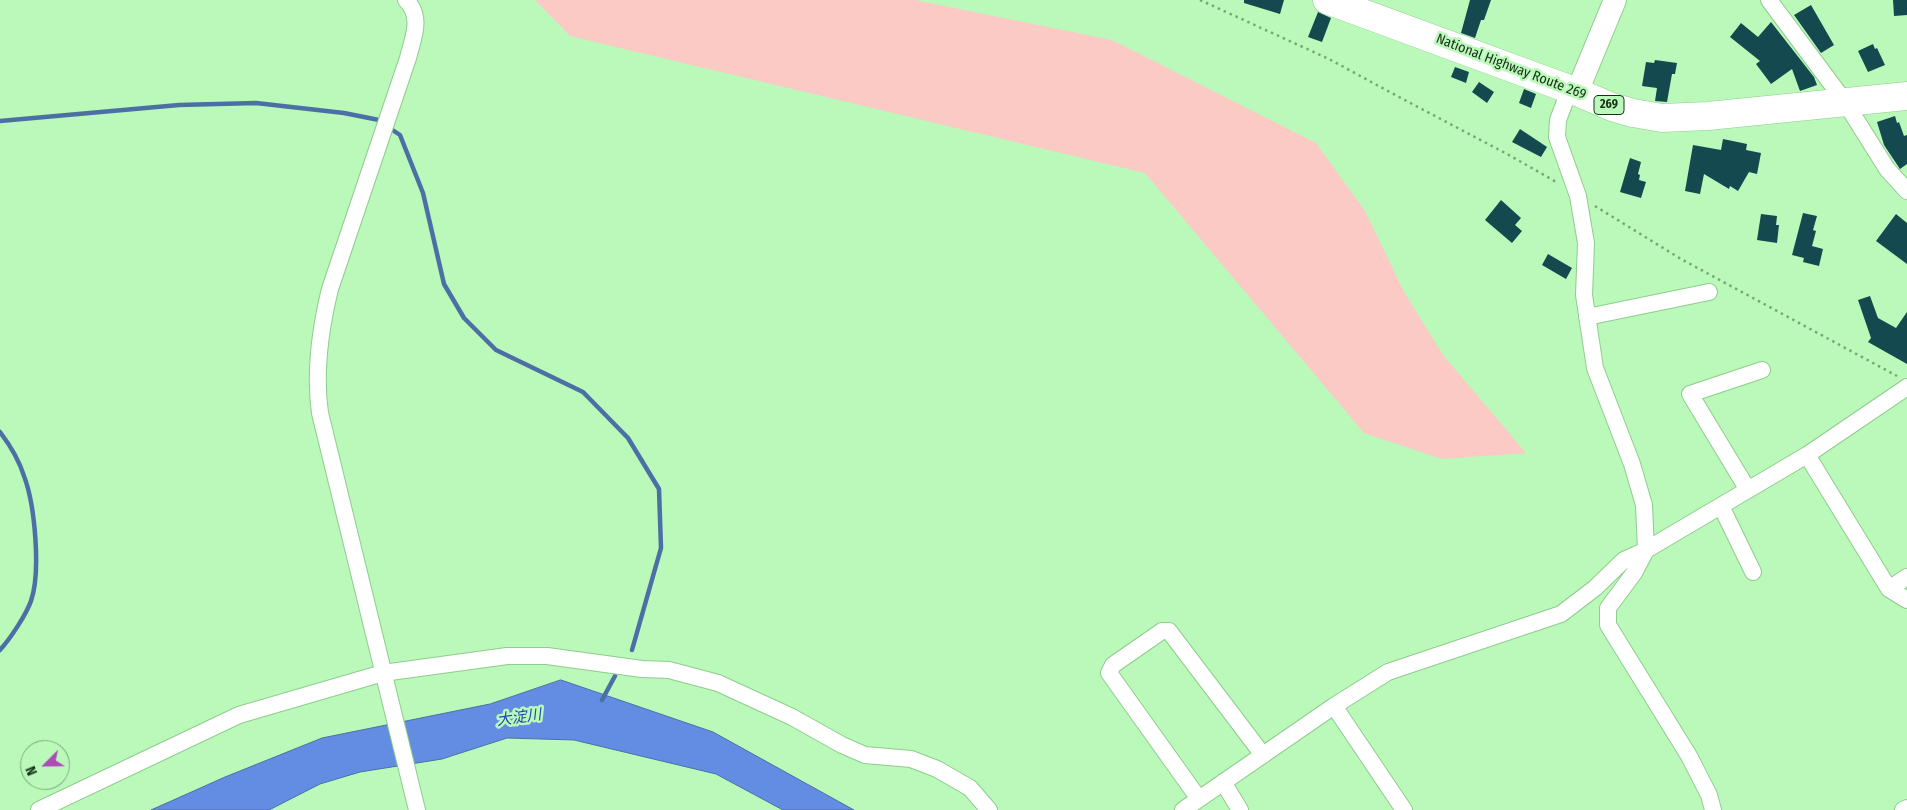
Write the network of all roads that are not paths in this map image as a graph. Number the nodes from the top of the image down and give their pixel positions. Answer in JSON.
{"nodes":[{"id":1,"x":406,"y":0,"type":"edge"},
{"id":2,"x":1327,"y":0,"type":"edge"},
{"id":3,"x":1615,"y":0,"type":"edge"},
{"id":4,"x":1769,"y":0,"type":"edge"},
{"id":5,"x":1578,"y":92,"type":"junction"},
{"id":6,"x":1907,"y":96,"type":"edge"},
{"id":7,"x":1845,"y":102,"type":"junction"},
{"id":8,"x":1907,"y":191,"type":"edge"},
{"id":9,"x":1709,"y":292,"type":"dead end"},
{"id":10,"x":1587,"y":317,"type":"junction"},
{"id":11,"x":1762,"y":370,"type":"dead end"},
{"id":12,"x":1903,"y":382,"type":"edge"},
{"id":13,"x":1807,"y":455,"type":"junction"},
{"id":14,"x":1748,"y":490,"type":"junction"},
{"id":15,"x":1721,"y":506,"type":"junction"},
{"id":16,"x":1646,"y":550,"type":"junction"},
{"id":17,"x":1754,"y":572,"type":"dead end"},
{"id":18,"x":1907,"y":577,"type":"edge"},
{"id":19,"x":1889,"y":589,"type":"junction"},
{"id":20,"x":1907,"y":600,"type":"edge"},
{"id":21,"x":384,"y":677,"type":"junction"},
{"id":22,"x":1334,"y":706,"type":"junction"},
{"id":23,"x":1263,"y":754,"type":"junction"},
{"id":24,"x":1222,"y":782,"type":"junction"},
{"id":25,"x":1199,"y":799,"type":"junction"},
{"id":26,"x":1907,"y":808,"type":"edge"},
{"id":27,"x":39,"y":810,"type":"edge"},
{"id":28,"x":417,"y":810,"type":"edge"},
{"id":29,"x":989,"y":810,"type":"edge"},
{"id":30,"x":1183,"y":810,"type":"edge"},
{"id":31,"x":1240,"y":810,"type":"edge"},
{"id":32,"x":1404,"y":810,"type":"edge"},
{"id":33,"x":1713,"y":810,"type":"edge"},
{"id":34,"x":1903,"y":810,"type":"edge"}],
"edges":[{"from":1,"to":21,"type":"street"},
{"from":2,"to":5,"type":"highway","name":"National Highway Route 269","number":"269"},
{"from":3,"to":5,"type":"street"},
{"from":4,"to":7,"type":"street"},
{"from":5,"to":7,"type":"highway","name":"National Highway Route 269","number":"269"},
{"from":5,"to":10,"type":"street"},
{"from":6,"to":7,"type":"highway","name":"National Highway Route 269","number":"269"},
{"from":7,"to":8,"type":"street"},
{"from":9,"to":10,"type":"street"},
{"from":10,"to":16,"type":"street"},
{"from":11,"to":14,"type":"street"},
{"from":12,"to":13,"type":"street"},
{"from":13,"to":14,"type":"street"},
{"from":13,"to":19,"type":"street"},
{"from":14,"to":15,"type":"street"},
{"from":15,"to":16,"type":"street"},
{"from":15,"to":17,"type":"street"},
{"from":16,"to":22,"type":"street"},
{"from":16,"to":33,"type":"street"},
{"from":18,"to":19,"type":"street"},
{"from":19,"to":20,"type":"street"},
{"from":21,"to":27,"type":"street"},
{"from":21,"to":28,"type":"street"},
{"from":21,"to":29,"type":"street"},
{"from":22,"to":23,"type":"street"},
{"from":22,"to":32,"type":"street"},
{"from":23,"to":24,"type":"street"},
{"from":23,"to":25,"type":"street"},
{"from":24,"to":25,"type":"street"},
{"from":24,"to":31,"type":"street"},
{"from":25,"to":30,"type":"street"},
{"from":26,"to":34,"type":"street"}]}
